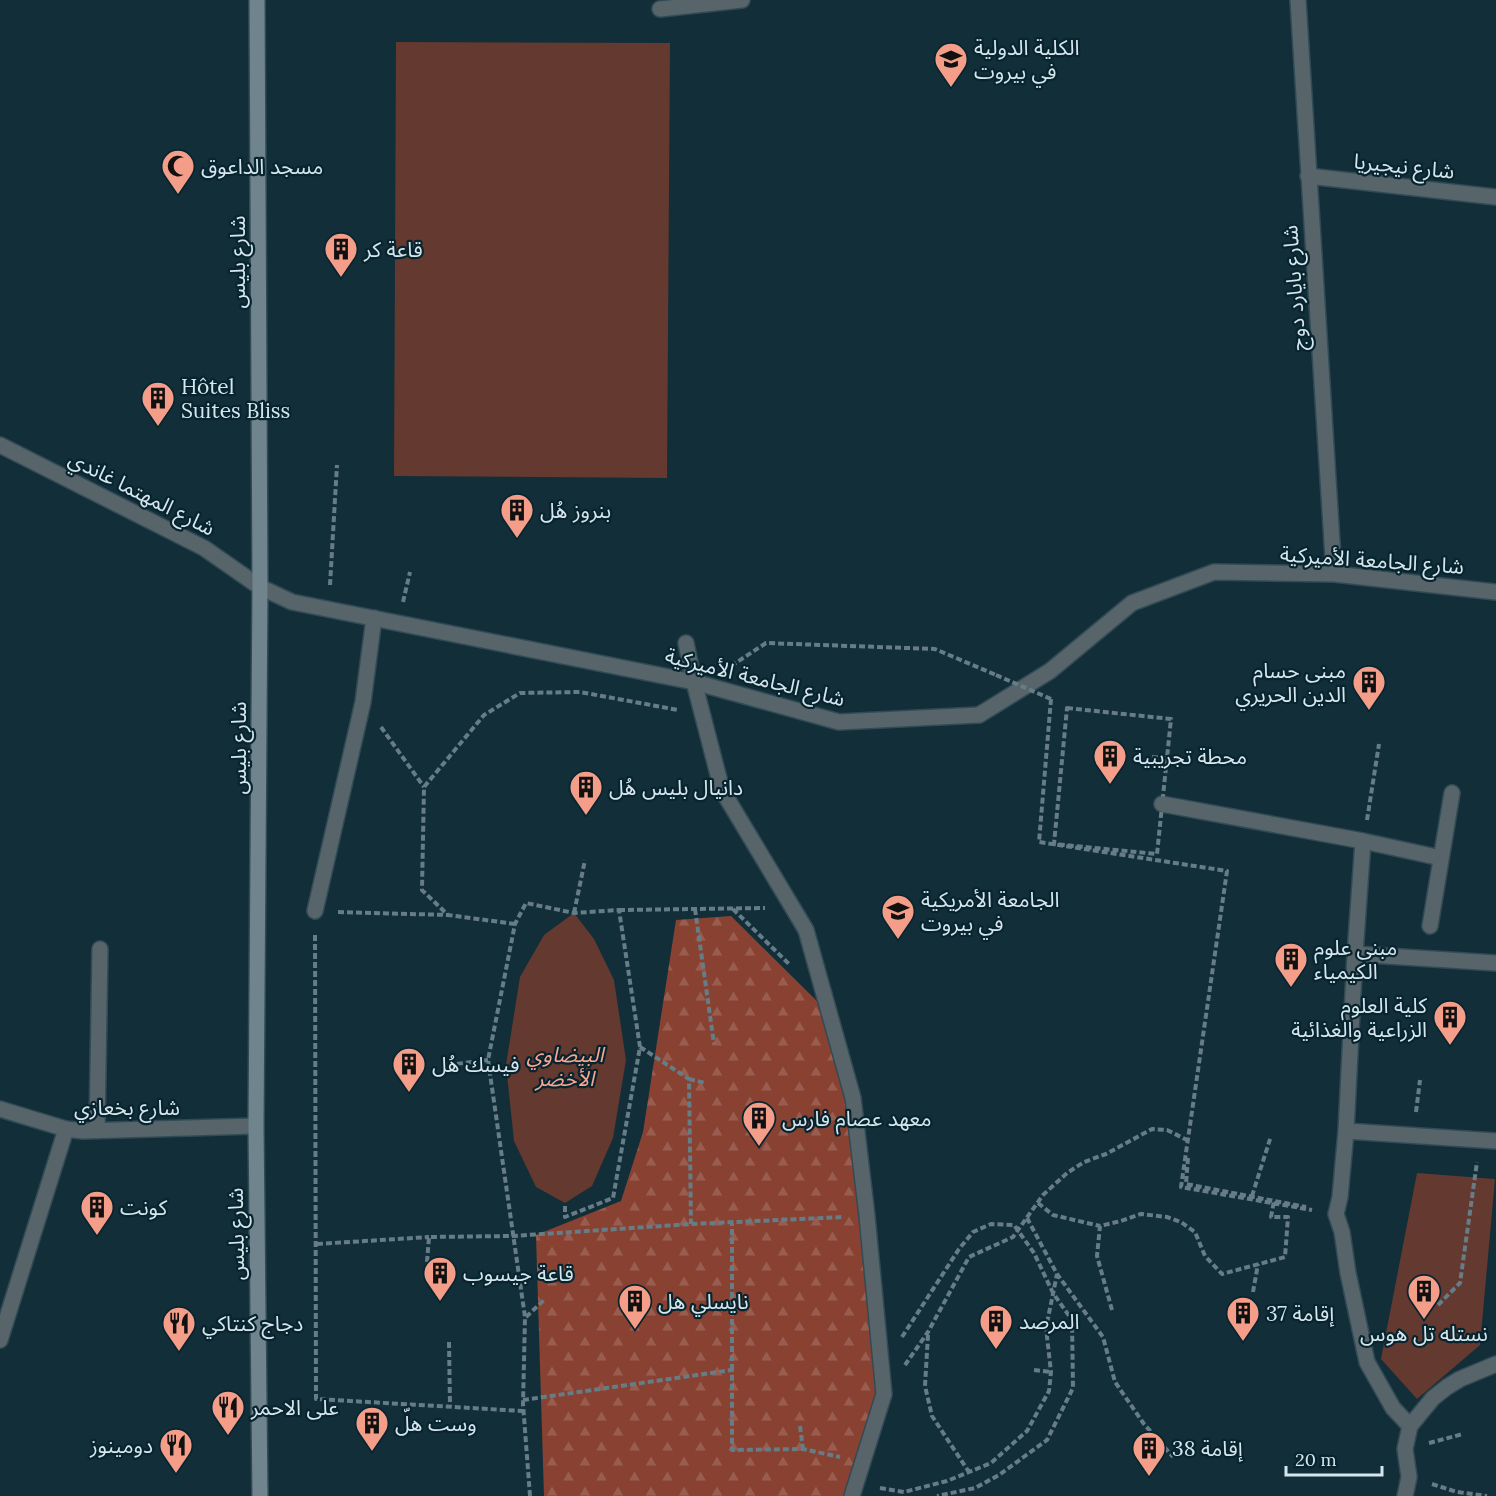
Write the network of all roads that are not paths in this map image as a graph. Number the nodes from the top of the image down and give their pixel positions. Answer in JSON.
{"nodes":[{"id":1,"x":257,"y":0,"type":"edge"},
{"id":2,"x":742,"y":0,"type":"edge"},
{"id":3,"x":1298,"y":0,"type":"edge"},
{"id":4,"x":660,"y":9,"type":"dead end"},
{"id":5,"x":1308,"y":176,"type":"junction"},
{"id":6,"x":1496,"y":197,"type":"edge"},
{"id":7,"x":0,"y":444,"type":"edge"},
{"id":8,"x":1334,"y":574,"type":"junction"},
{"id":9,"x":260,"y":586,"type":"junction"},
{"id":10,"x":1496,"y":592,"type":"edge"},
{"id":11,"x":374,"y":618,"type":"junction"},
{"id":12,"x":686,"y":643,"type":"dead end"},
{"id":13,"x":694,"y":682,"type":"junction"},
{"id":14,"x":1452,"y":793,"type":"dead end"},
{"id":15,"x":1162,"y":804,"type":"road end"},
{"id":16,"x":1363,"y":841,"type":"junction"},
{"id":17,"x":1441,"y":858,"type":"junction"},
{"id":18,"x":315,"y":911,"type":"road end"},
{"id":19,"x":1430,"y":926,"type":"dead end"},
{"id":20,"x":100,"y":949,"type":"dead end"},
{"id":21,"x":1355,"y":954,"type":"junction"},
{"id":22,"x":1496,"y":963,"type":"edge"},
{"id":23,"x":0,"y":1109,"type":"edge"},
{"id":24,"x":256,"y":1126,"type":"junction"},
{"id":25,"x":66,"y":1129,"type":"junction"},
{"id":26,"x":97,"y":1131,"type":"junction"},
{"id":27,"x":1346,"y":1131,"type":"junction"},
{"id":28,"x":1496,"y":1141,"type":"edge"},
{"id":29,"x":0,"y":1340,"type":"edge"},
{"id":30,"x":1496,"y":1364,"type":"edge"},
{"id":31,"x":1410,"y":1426,"type":"junction"},
{"id":32,"x":854,"y":1489,"type":"edge"},
{"id":33,"x":260,"y":1496,"type":"edge"},
{"id":34,"x":1405,"y":1496,"type":"edge"}],
"edges":[{"from":1,"to":9,"type":"street","name":"شارع بليس"},
{"from":2,"to":4,"type":"street"},
{"from":3,"to":5,"type":"street","name":"شارع بايارد دوج"},
{"from":5,"to":6,"type":"street","name":"شارع نيجيريا"},
{"from":5,"to":8,"type":"street","name":"شارع بايارد دوج"},
{"from":7,"to":9,"type":"street","name":"شارع المهتما غاندي"},
{"from":8,"to":10,"type":"street","name":"شارع الجامعة الأميركية"},
{"from":8,"to":13,"type":"street","name":"شارع الجامعة الأميركية"},
{"from":9,"to":11,"type":"street","name":"شارع الجامعة الأميركية"},
{"from":9,"to":24,"type":"street","name":"شارع بليس"},
{"from":11,"to":13,"type":"street","name":"شارع الجامعة الأميركية"},
{"from":11,"to":18,"type":"street"},
{"from":12,"to":13,"type":"street"},
{"from":13,"to":32,"type":"street"},
{"from":14,"to":17,"type":"street"},
{"from":15,"to":16,"type":"street"},
{"from":16,"to":17,"type":"street"},
{"from":16,"to":21,"type":"street"},
{"from":17,"to":19,"type":"street"},
{"from":20,"to":26,"type":"street"},
{"from":21,"to":22,"type":"street"},
{"from":21,"to":27,"type":"street"},
{"from":23,"to":25,"type":"street","name":"شارع بخعازي"},
{"from":24,"to":26,"type":"street","name":"شارع بخعازي"},
{"from":24,"to":33,"type":"street","name":"شارع بليس"},
{"from":25,"to":26,"type":"street","name":"شارع بخعازي"},
{"from":25,"to":29,"type":"street"},
{"from":27,"to":28,"type":"street"},
{"from":27,"to":31,"type":"street"},
{"from":30,"to":31,"type":"street"},
{"from":31,"to":34,"type":"street"}]}
